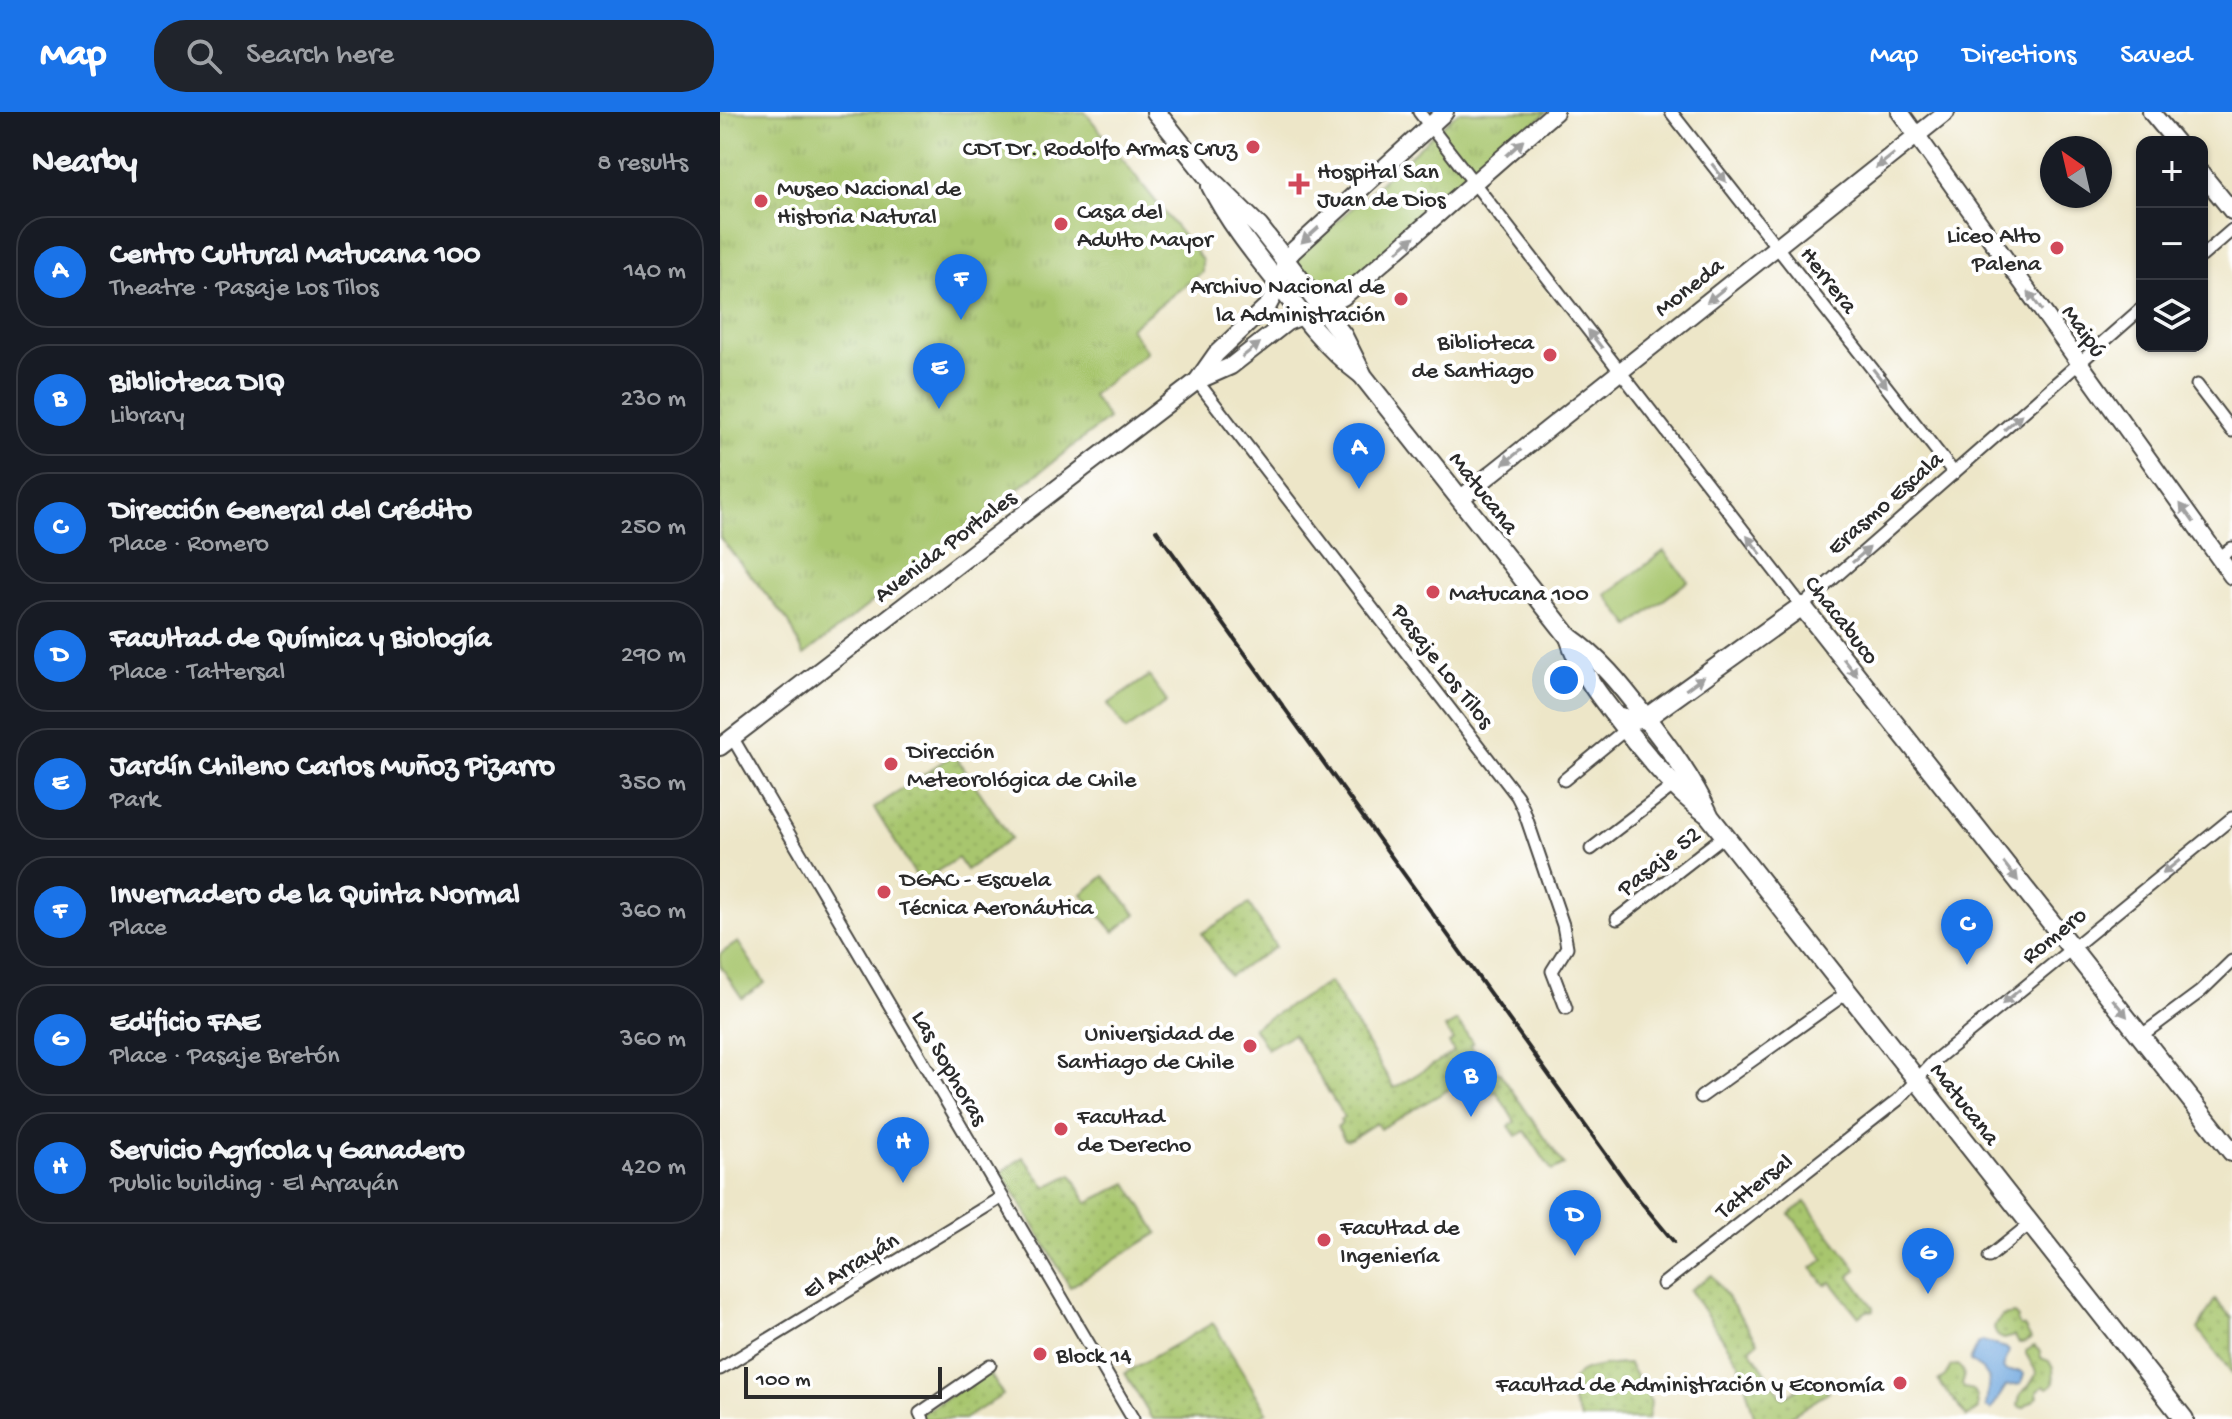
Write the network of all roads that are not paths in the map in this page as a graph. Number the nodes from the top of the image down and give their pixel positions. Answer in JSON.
{"nodes":[{"id":1,"x":1156,"y":112,"type":"edge"},
{"id":2,"x":1445,"y":112,"type":"edge"},
{"id":3,"x":1555,"y":112,"type":"edge"},
{"id":4,"x":1671,"y":112,"type":"edge"},
{"id":5,"x":1900,"y":112,"type":"edge"},
{"id":6,"x":1946,"y":112,"type":"edge"},
{"id":7,"x":2151,"y":112,"type":"edge"},
{"id":8,"x":1425,"y":119,"type":"edge"},
{"id":9,"x":1916,"y":136,"type":"junction"},
{"id":10,"x":2171,"y":136,"type":"edge"},
{"id":11,"x":1207,"y":176,"type":"junction"},
{"id":12,"x":2208,"y":181,"type":"edge"},
{"id":13,"x":1475,"y":184,"type":"junction"},
{"id":14,"x":2232,"y":211,"type":"edge"},
{"id":15,"x":2232,"y":230,"type":"edge"},
{"id":16,"x":1777,"y":247,"type":"junction"},
{"id":17,"x":2208,"y":251,"type":"edge"},
{"id":18,"x":1285,"y":260,"type":"junction"},
{"id":19,"x":1279,"y":285,"type":"junction"},
{"id":20,"x":1322,"y":308,"type":"junction"},
{"id":21,"x":2136,"y":313,"type":"edge"},
{"id":22,"x":1303,"y":315,"type":"junction"},
{"id":23,"x":2079,"y":363,"type":"junction"},
{"id":24,"x":1619,"y":371,"type":"junction"},
{"id":25,"x":1363,"y":376,"type":"junction"},
{"id":26,"x":1197,"y":381,"type":"junction"},
{"id":27,"x":2197,"y":385,"type":"dead end"},
{"id":28,"x":2232,"y":431,"type":"edge"},
{"id":29,"x":1954,"y":473,"type":"junction"},
{"id":30,"x":1460,"y":499,"type":"junction"},
{"id":31,"x":2226,"y":553,"type":"edge"},
{"id":32,"x":2232,"y":576,"type":"edge"},
{"id":33,"x":1802,"y":606,"type":"junction"},
{"id":34,"x":1569,"y":637,"type":"junction"},
{"id":35,"x":1646,"y":718,"type":"junction"},
{"id":36,"x":1621,"y":723,"type":"junction"},
{"id":37,"x":726,"y":742,"type":"edge"},
{"id":38,"x":1564,"y":780,"type":"dead end"},
{"id":39,"x":1673,"y":786,"type":"junction"},
{"id":40,"x":1710,"y":817,"type":"junction"},
{"id":41,"x":2232,"y":818,"type":"edge"},
{"id":42,"x":1725,"y":835,"type":"junction"},
{"id":43,"x":1591,"y":849,"type":"dead end"},
{"id":44,"x":1617,"y":919,"type":"dead end"},
{"id":45,"x":2072,"y":947,"type":"junction"},
{"id":46,"x":2232,"y":961,"type":"edge"},
{"id":47,"x":1848,"y":992,"type":"junction"},
{"id":48,"x":1566,"y":1008,"type":"dead end"},
{"id":49,"x":2142,"y":1035,"type":"junction"},
{"id":50,"x":1917,"y":1080,"type":"junction"},
{"id":51,"x":1701,"y":1097,"type":"dead end"},
{"id":52,"x":1871,"y":1123,"type":"joint"},
{"id":53,"x":2232,"y":1152,"type":"edge"},
{"id":54,"x":1002,"y":1197,"type":"junction"},
{"id":55,"x":2030,"y":1224,"type":"junction"},
{"id":56,"x":1989,"y":1257,"type":"dead end"},
{"id":57,"x":1663,"y":1284,"type":"dead end"},
{"id":58,"x":990,"y":1365,"type":"dead end"},
{"id":59,"x":720,"y":1369,"type":"edge"},
{"id":60,"x":923,"y":1419,"type":"edge"},
{"id":61,"x":1133,"y":1419,"type":"edge"},
{"id":62,"x":2184,"y":1419,"type":"edge"}],
"edges":[{"from":1,"to":11,"type":"main road","name":"Matucana"},
{"from":2,"to":8,"type":"street"},
{"from":13,"to":3,"type":"street","name":"Avenida Portales","one_way":true},
{"from":4,"to":16,"type":"street","name":"Herrera","one_way":true},
{"from":5,"to":9,"type":"street","name":"Maipú"},
{"from":6,"to":9,"type":"street","name":"Moneda"},
{"from":7,"to":10,"type":"street"},
{"from":8,"to":13,"type":"street","name":"Chacabuco"},
{"from":8,"to":18,"type":"street","one_way":true},
{"from":9,"to":16,"type":"street","name":"Moneda","one_way":true},
{"from":23,"to":9,"type":"street","name":"Maipú","one_way":true},
{"from":11,"to":18,"type":"main road","name":"Matucana"},
{"from":11,"to":19,"type":"main road","name":"Matucana"},
{"from":12,"to":14,"type":"street"},
{"from":20,"to":13,"type":"street","name":"Avenida Portales","one_way":true},
{"from":24,"to":13,"type":"street","name":"Chacabuco","one_way":true},
{"from":15,"to":17,"type":"street"},
{"from":16,"to":24,"type":"street","name":"Moneda","one_way":true},
{"from":16,"to":29,"type":"street","name":"Herrera","one_way":true},
{"from":18,"to":19,"type":"street","name":"Avenida Portales"},
{"from":18,"to":20,"type":"main road","name":"Matucana"},
{"from":19,"to":22,"type":"main road","name":"Matucana"},
{"from":19,"to":26,"type":"street","name":"Avenida Portales"},
{"from":20,"to":22,"type":"street","name":"Avenida Portales"},
{"from":20,"to":25,"type":"main road","name":"Matucana"},
{"from":21,"to":23,"type":"street","name":"Erasmo Escala"},
{"from":22,"to":25,"type":"main road","name":"Matucana"},
{"from":26,"to":22,"type":"street","name":"Avenida Portales","one_way":true},
{"from":29,"to":23,"type":"street","name":"Erasmo Escala","one_way":true},
{"from":31,"to":23,"type":"street","name":"Maipú","one_way":true},
{"from":24,"to":30,"type":"street","name":"Moneda","one_way":true},
{"from":33,"to":24,"type":"street","name":"Chacabuco","one_way":true},
{"from":25,"to":30,"type":"main road","name":"Matucana"},
{"from":26,"to":37,"type":"street","name":"Avenida Portales"},
{"from":26,"to":48,"type":"street","name":"Pasaje Los Tilos"},
{"from":27,"to":28,"type":"street"},
{"from":33,"to":29,"type":"street","name":"Erasmo Escala","one_way":true},
{"from":30,"to":34,"type":"main road","name":"Matucana"},
{"from":31,"to":32,"type":"street","name":"Maipú"},
{"from":35,"to":33,"type":"main road","name":"Erasmo Escala","one_way":true},
{"from":33,"to":45,"type":"main road","name":"Chacabuco","one_way":true},
{"from":34,"to":35,"type":"main road","name":"Matucana"},
{"from":34,"to":36,"type":"main road","name":"Matucana"},
{"from":35,"to":36,"type":"main road"},
{"from":35,"to":40,"type":"main road","name":"Matucana"},
{"from":36,"to":38,"type":"street"},
{"from":36,"to":39,"type":"main road","name":"Matucana"},
{"from":37,"to":54,"type":"street","name":"Las Sophoras"},
{"from":39,"to":40,"type":"main road","name":"Matucana"},
{"from":39,"to":43,"type":"street"},
{"from":40,"to":42,"type":"main road","name":"Matucana"},
{"from":41,"to":45,"type":"street","name":"Romero","one_way":true},
{"from":42,"to":44,"type":"street","name":"Pasaje 52"},
{"from":42,"to":47,"type":"main road","name":"Matucana"},
{"from":45,"to":49,"type":"main road","name":"Chacabuco","one_way":true},
{"from":45,"to":50,"type":"street","name":"Romero","one_way":true},
{"from":46,"to":49,"type":"street"},
{"from":47,"to":50,"type":"main road","name":"Matucana"},
{"from":47,"to":51,"type":"street"},
{"from":49,"to":53,"type":"main road","name":"Chacabuco"},
{"from":50,"to":52,"type":"street","name":"Romero"},
{"from":50,"to":55,"type":"main road","name":"Matucana"},
{"from":52,"to":57,"type":"street","name":"Tattersal"},
{"from":54,"to":59,"type":"street","name":"El Arrayán"},
{"from":54,"to":61,"type":"street","name":"Las Sophoras"},
{"from":55,"to":56,"type":"street"},
{"from":55,"to":62,"type":"main road","name":"Matucana"},
{"from":58,"to":60,"type":"street"}]}
